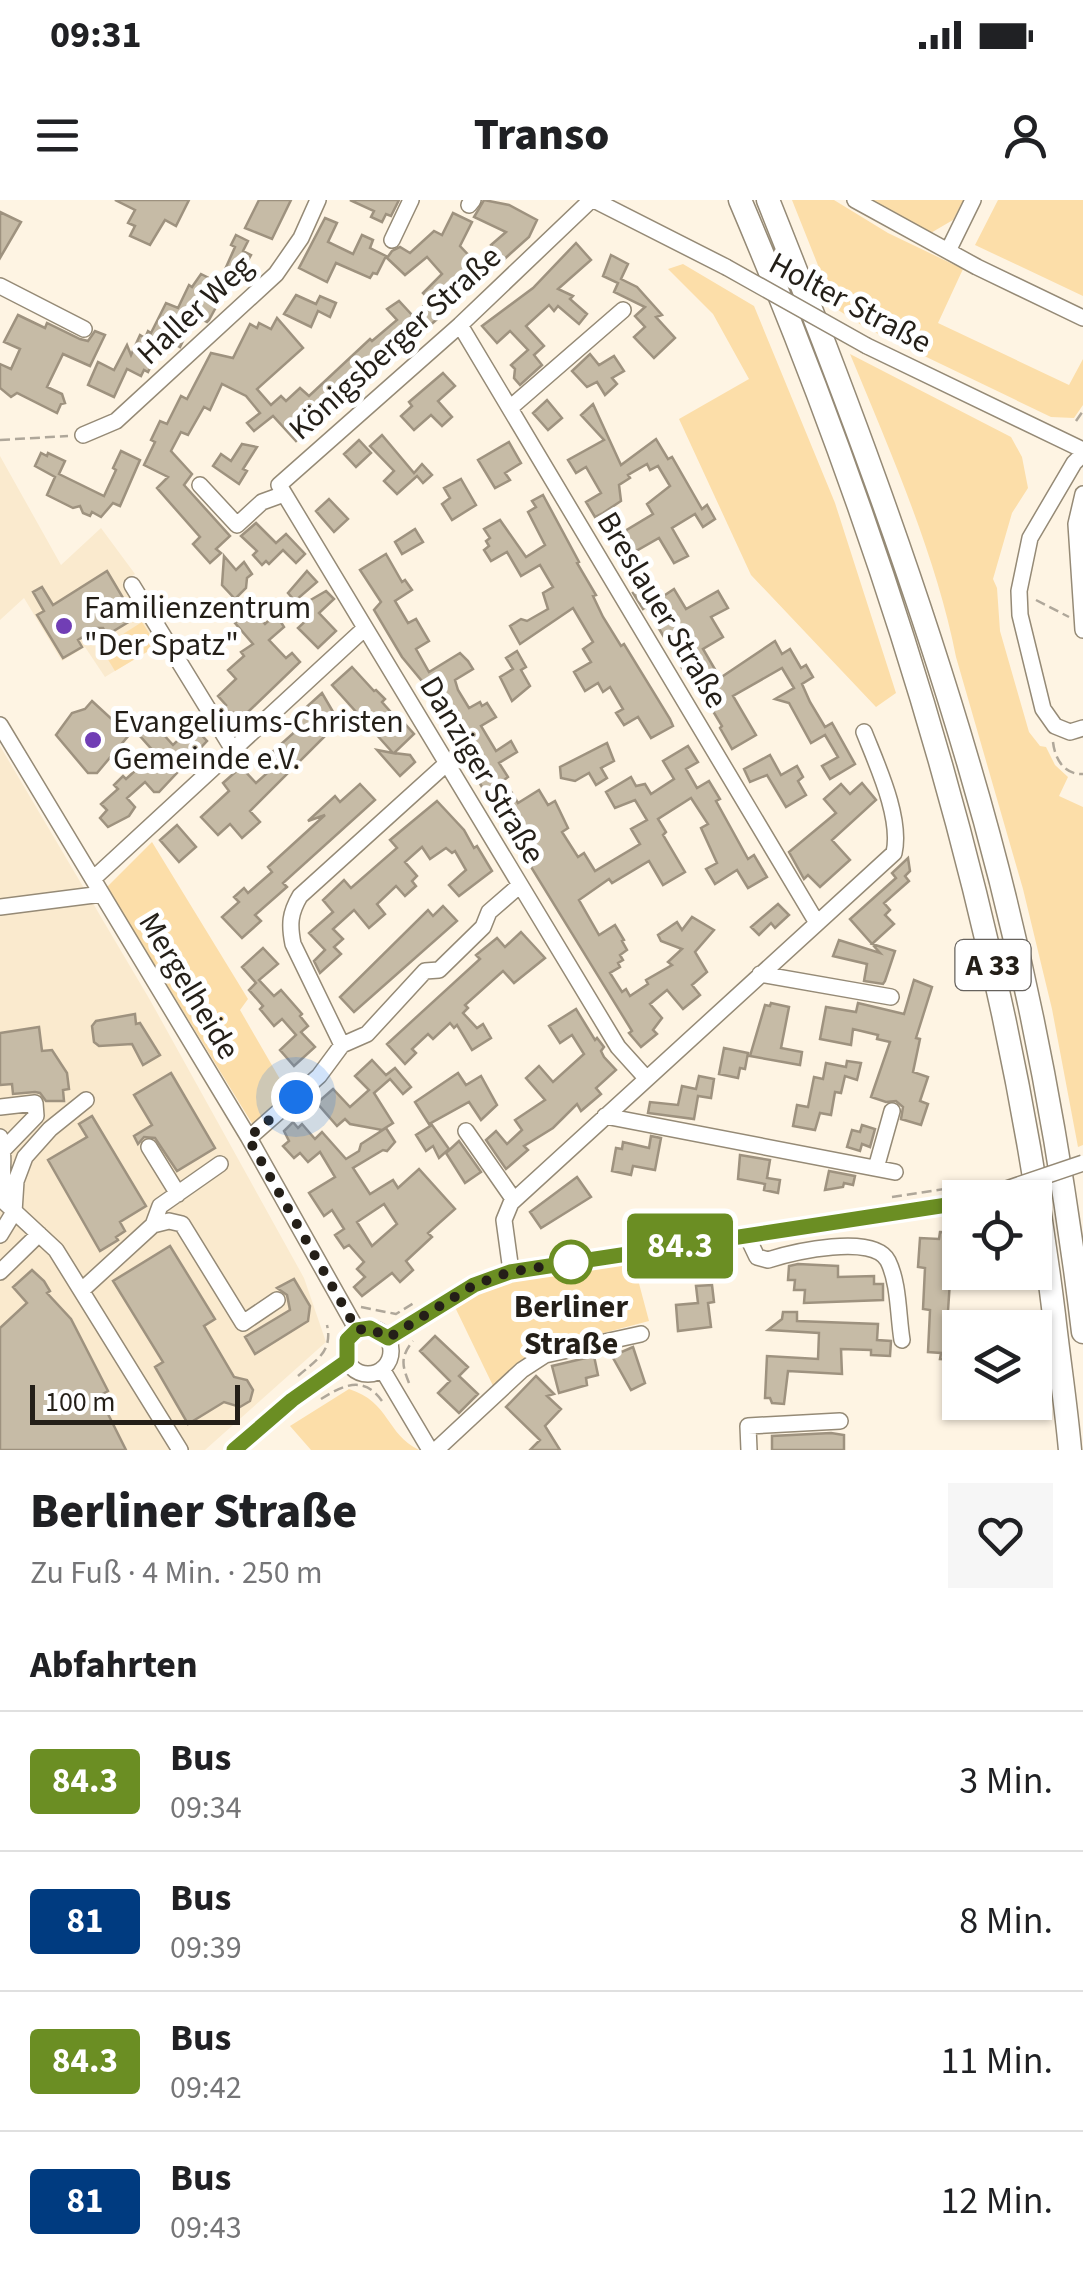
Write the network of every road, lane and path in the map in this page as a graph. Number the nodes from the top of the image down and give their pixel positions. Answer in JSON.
{"nodes":[{"id":1,"x":318,"y":200,"type":"edge"},
{"id":2,"x":410,"y":200,"type":"edge"},
{"id":3,"x":592,"y":200,"type":"edge"},
{"id":4,"x":740,"y":200,"type":"edge"},
{"id":5,"x":768,"y":200,"type":"edge"},
{"id":6,"x":855,"y":200,"type":"edge"},
{"id":7,"x":973,"y":200,"type":"edge"},
{"id":8,"x":392,"y":240,"type":"dead end"},
{"id":9,"x":948,"y":251,"type":"junction"},
{"id":10,"x":3,"y":295,"type":"edge"},
{"id":11,"x":623,"y":310,"type":"dead end"},
{"id":12,"x":1083,"y":318,"type":"edge"},
{"id":13,"x":460,"y":325,"type":"junction"},
{"id":14,"x":84,"y":329,"type":"dead end"},
{"id":15,"x":510,"y":408,"type":"junction"},
{"id":16,"x":1083,"y":411,"type":"edge"},
{"id":17,"x":1076,"y":422,"type":"dead end"},
{"id":18,"x":83,"y":435,"type":"joint"},
{"id":19,"x":0,"y":440,"type":"edge"},
{"id":20,"x":1083,"y":452,"type":"edge"},
{"id":21,"x":200,"y":484,"type":"dead end"},
{"id":22,"x":281,"y":489,"type":"junction"},
{"id":23,"x":1083,"y":494,"type":"edge"},
{"id":24,"x":132,"y":585,"type":"dead end"},
{"id":25,"x":1028,"y":596,"type":"dead end"},
{"id":26,"x":1082,"y":622,"type":"edge"},
{"id":27,"x":364,"y":629,"type":"junction"},
{"id":28,"x":1083,"y":630,"type":"edge"},
{"id":29,"x":0,"y":725,"type":"edge"},
{"id":30,"x":1055,"y":726,"type":"junction"},
{"id":31,"x":1083,"y":728,"type":"edge"},
{"id":32,"x":864,"y":732,"type":"dead end"},
{"id":33,"x":232,"y":748,"type":"junction"},
{"id":34,"x":446,"y":764,"type":"junction"},
{"id":35,"x":1083,"y":774,"type":"edge"},
{"id":36,"x":97,"y":886,"type":"junction"},
{"id":37,"x":520,"y":886,"type":"junction"},
{"id":38,"x":0,"y":907,"type":"edge"},
{"id":39,"x":816,"y":922,"type":"junction"},
{"id":40,"x":760,"y":974,"type":"junction"},
{"id":41,"x":891,"y":997,"type":"dead end"},
{"id":42,"x":342,"y":1045,"type":"junction"},
{"id":43,"x":646,"y":1078,"type":"junction"},
{"id":44,"x":86,"y":1100,"type":"dead end"},
{"id":45,"x":0,"y":1108,"type":"edge"},
{"id":46,"x":892,"y":1110,"type":"dead end"},
{"id":47,"x":606,"y":1116,"type":"junction"},
{"id":48,"x":466,"y":1131,"type":"dead end"},
{"id":49,"x":248,"y":1138,"type":"junction"},
{"id":50,"x":2,"y":1143,"type":"edge"},
{"id":51,"x":149,"y":1147,"type":"dead end"},
{"id":52,"x":1083,"y":1162,"type":"edge"},
{"id":53,"x":220,"y":1164,"type":"dead end"},
{"id":54,"x":876,"y":1168,"type":"junction"},
{"id":55,"x":895,"y":1172,"type":"dead end"},
{"id":56,"x":1032,"y":1180,"type":"edge"},
{"id":57,"x":178,"y":1194,"type":"junction"},
{"id":58,"x":514,"y":1200,"type":"junction"},
{"id":59,"x":7,"y":1204,"type":"edge"},
{"id":60,"x":942,"y":1206,"type":"edge"},
{"id":61,"x":154,"y":1225,"type":"junction"},
{"id":62,"x":39,"y":1234,"type":"junction"},
{"id":63,"x":0,"y":1235,"type":"edge"},
{"id":64,"x":747,"y":1236,"type":"junction"},
{"id":65,"x":0,"y":1272,"type":"edge"},
{"id":66,"x":510,"y":1272,"type":"junction"},
{"id":67,"x":82,"y":1290,"type":"junction"},
{"id":68,"x":276,"y":1300,"type":"dead end"},
{"id":69,"x":359,"y":1307,"type":"dead end"},
{"id":70,"x":396,"y":1314,"type":"dead end"},
{"id":71,"x":357,"y":1330,"type":"junction"},
{"id":72,"x":1083,"y":1332,"type":"edge"},
{"id":73,"x":641,"y":1334,"type":"dead end"},
{"id":74,"x":388,"y":1338,"type":"junction"},
{"id":75,"x":414,"y":1340,"type":"dead end"},
{"id":76,"x":902,"y":1340,"type":"dead end"},
{"id":77,"x":347,"y":1361,"type":"junction"},
{"id":78,"x":382,"y":1369,"type":"junction"},
{"id":79,"x":408,"y":1382,"type":"dead end"},
{"id":80,"x":319,"y":1400,"type":"dead end"},
{"id":81,"x":384,"y":1403,"type":"dead end"},
{"id":82,"x":840,"y":1421,"type":"dead end"},
{"id":83,"x":180,"y":1450,"type":"edge"},
{"id":84,"x":234,"y":1450,"type":"edge"},
{"id":85,"x":433,"y":1450,"type":"edge"},
{"id":86,"x":749,"y":1450,"type":"edge"},
{"id":87,"x":1070,"y":1450,"type":"edge"}],
"edges":[{"from":1,"to":18,"type":"street","name":"Haller Weg"},
{"from":2,"to":8,"type":"street"},
{"from":3,"to":13,"type":"street","name":"Königsberger Straße"},
{"from":3,"to":20,"type":"street","name":"Holter Straße","bridge":true},
{"from":4,"to":87,"type":"highway","number":"A 33"},
{"from":5,"to":72,"type":"highway","number":"A 33"},
{"from":6,"to":9,"type":"street"},
{"from":7,"to":9,"type":"street"},
{"from":9,"to":12,"type":"street"},
{"from":10,"to":14,"type":"street"},
{"from":11,"to":15,"type":"street"},
{"from":13,"to":15,"type":"street","name":"Breslauer Straße"},
{"from":13,"to":22,"type":"street","name":"Königsberger Straße"},
{"from":15,"to":39,"type":"street","name":"Breslauer Straße"},
{"from":16,"to":17,"type":"path"},
{"from":18,"to":19,"type":"path"},
{"from":20,"to":30,"type":"street"},
{"from":21,"to":22,"type":"street","name":"Königsberger Straße"},
{"from":22,"to":27,"type":"street","name":"Danziger Straße"},
{"from":23,"to":26,"type":"street"},
{"from":24,"to":33,"type":"street"},
{"from":25,"to":26,"type":"path"},
{"from":26,"to":28,"type":"street"},
{"from":27,"to":33,"type":"street"},
{"from":27,"to":34,"type":"street","name":"Danziger Straße"},
{"from":29,"to":36,"type":"street","name":"Mergelheide"},
{"from":30,"to":31,"type":"street"},
{"from":30,"to":35,"type":"path"},
{"from":32,"to":39,"type":"street"},
{"from":33,"to":36,"type":"street"},
{"from":34,"to":37,"type":"street","name":"Danziger Straße"},
{"from":34,"to":42,"type":"street"},
{"from":36,"to":38,"type":"street"},
{"from":36,"to":49,"type":"street","name":"Mergelheide"},
{"from":37,"to":42,"type":"street"},
{"from":37,"to":43,"type":"street","name":"Danziger Straße"},
{"from":39,"to":40,"type":"street"},
{"from":40,"to":41,"type":"street"},
{"from":40,"to":43,"type":"street"},
{"from":42,"to":49,"type":"street"},
{"from":43,"to":47,"type":"street"},
{"from":44,"to":59,"type":"street"},
{"from":45,"to":50,"type":"street"},
{"from":46,"to":54,"type":"street"},
{"from":47,"to":54,"type":"street"},
{"from":47,"to":58,"type":"street"},
{"from":48,"to":58,"type":"street"},
{"from":49,"to":71,"type":"street","name":"Mergelheide"},
{"from":50,"to":59,"type":"street"},
{"from":51,"to":57,"type":"street"},
{"from":52,"to":56,"type":"street","bridge":true},
{"from":53,"to":57,"type":"street"},
{"from":54,"to":55,"type":"street"},
{"from":57,"to":61,"type":"street"},
{"from":58,"to":66,"type":"street"},
{"from":59,"to":62,"type":"street"},
{"from":59,"to":63,"type":"street"},
{"from":60,"to":64,"type":"street"},
{"from":61,"to":67,"type":"street"},
{"from":61,"to":68,"type":"street"},
{"from":62,"to":65,"type":"street"},
{"from":62,"to":67,"type":"street"},
{"from":64,"to":66,"type":"street"},
{"from":64,"to":76,"type":"street"},
{"from":66,"to":74,"type":"street"},
{"from":67,"to":83,"type":"street"},
{"from":69,"to":70,"type":"path"},
{"from":71,"to":74,"type":"street"},
{"from":71,"to":77,"type":"street"},
{"from":73,"to":85,"type":"street"},
{"from":74,"to":78,"type":"street"},
{"from":75,"to":79,"type":"path"},
{"from":77,"to":78,"type":"street"},
{"from":77,"to":84,"type":"street"},
{"from":78,"to":85,"type":"street"},
{"from":80,"to":81,"type":"path"},
{"from":82,"to":86,"type":"street"}]}
